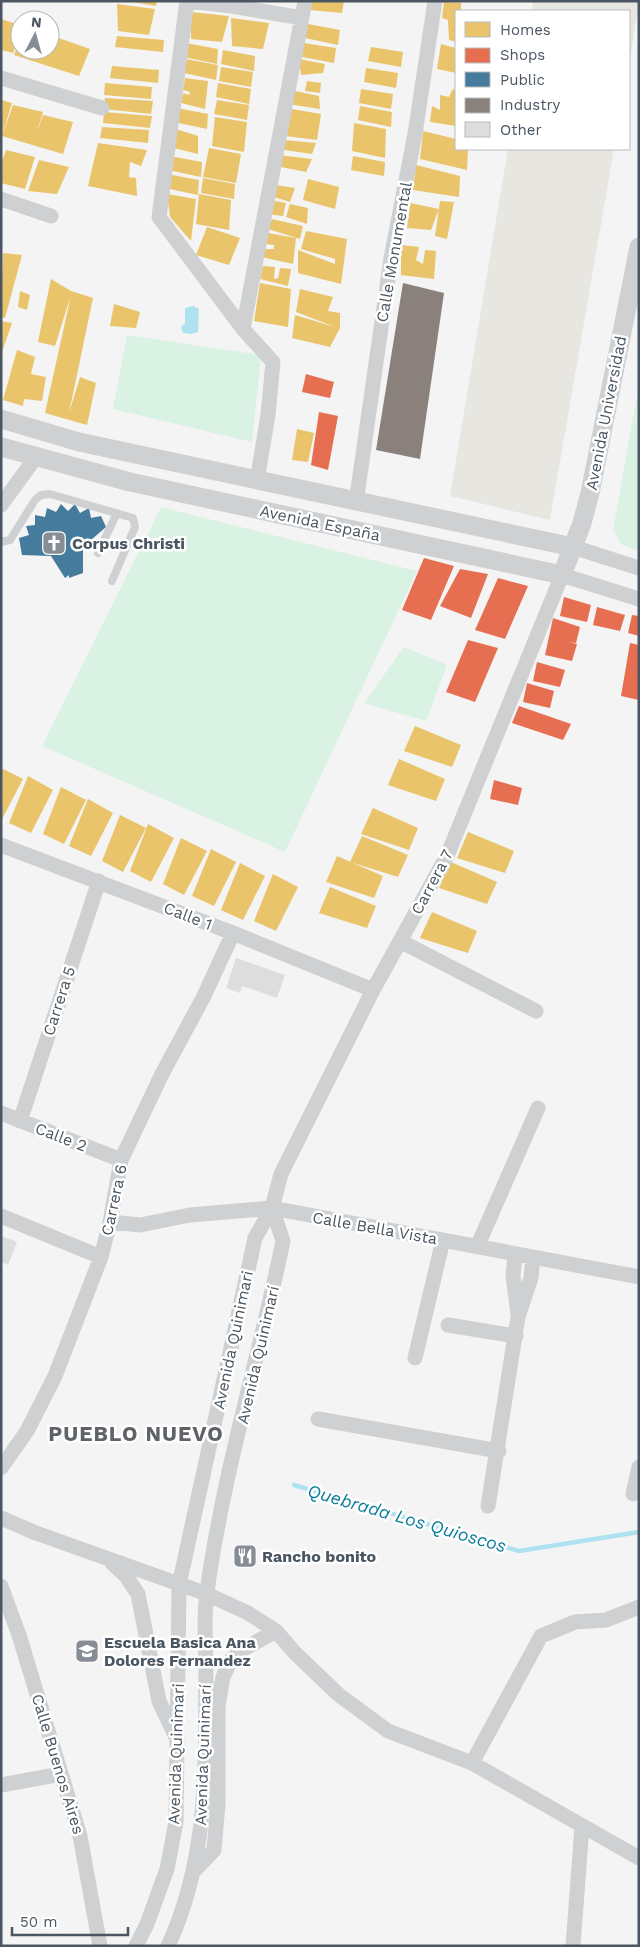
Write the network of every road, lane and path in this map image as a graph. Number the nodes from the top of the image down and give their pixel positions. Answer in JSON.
{"nodes":[{"id":1,"x":188,"y":1,"type":"edge"},
{"id":2,"x":304,"y":1,"type":"edge"},
{"id":3,"x":435,"y":1,"type":"edge"},
{"id":4,"x":302,"y":18,"type":"junction"},
{"id":5,"x":1,"y":78,"type":"edge"},
{"id":6,"x":102,"y":108,"type":"dead end"},
{"id":7,"x":1,"y":199,"type":"edge"},
{"id":8,"x":51,"y":216,"type":"dead end"},
{"id":9,"x":639,"y":248,"type":"edge"},
{"id":10,"x":635,"y":293,"type":"edge"},
{"id":11,"x":243,"y":329,"type":"junction"},
{"id":12,"x":1,"y":419,"type":"edge"},
{"id":13,"x":1,"y":447,"type":"edge"},
{"id":14,"x":36,"y":458,"type":"junction"},
{"id":15,"x":257,"y":481,"type":"junction"},
{"id":16,"x":356,"y":503,"type":"junction"},
{"id":17,"x":1,"y":505,"type":"edge"},
{"id":18,"x":117,"y":513,"type":"junction"},
{"id":19,"x":1,"y":542,"type":"edge"},
{"id":20,"x":573,"y":547,"type":"junction"},
{"id":21,"x":98,"y":553,"type":"dead end"},
{"id":22,"x":639,"y":568,"type":"edge"},
{"id":23,"x":562,"y":575,"type":"junction"},
{"id":24,"x":112,"y":580,"type":"dead end"},
{"id":25,"x":639,"y":599,"type":"edge"},
{"id":26,"x":1,"y":845,"type":"edge"},
{"id":27,"x":99,"y":881,"type":"junction"},
{"id":28,"x":233,"y":933,"type":"junction"},
{"id":29,"x":400,"y":941,"type":"junction"},
{"id":30,"x":374,"y":990,"type":"junction"},
{"id":31,"x":536,"y":1011,"type":"dead end"},
{"id":32,"x":538,"y":1108,"type":"dead end"},
{"id":33,"x":1,"y":1113,"type":"edge"},
{"id":34,"x":20,"y":1121,"type":"junction"},
{"id":35,"x":121,"y":1160,"type":"junction"},
{"id":36,"x":272,"y":1208,"type":"junction"},
{"id":37,"x":1,"y":1216,"type":"edge"},
{"id":38,"x":110,"y":1222,"type":"junction"},
{"id":39,"x":443,"y":1240,"type":"junction"},
{"id":40,"x":477,"y":1247,"type":"junction"},
{"id":41,"x":515,"y":1254,"type":"junction"},
{"id":42,"x":101,"y":1257,"type":"junction"},
{"id":43,"x":533,"y":1257,"type":"junction"},
{"id":44,"x":639,"y":1277,"type":"edge"},
{"id":45,"x":518,"y":1318,"type":"junction"},
{"id":46,"x":448,"y":1325,"type":"dead end"},
{"id":47,"x":516,"y":1336,"type":"junction"},
{"id":48,"x":415,"y":1358,"type":"dead end"},
{"id":49,"x":318,"y":1419,"type":"dead end"},
{"id":50,"x":499,"y":1451,"type":"junction"},
{"id":51,"x":639,"y":1467,"type":"edge"},
{"id":52,"x":1,"y":1468,"type":"edge"},
{"id":53,"x":633,"y":1494,"type":"dead end"},
{"id":54,"x":488,"y":1506,"type":"dead end"},
{"id":55,"x":1,"y":1518,"type":"edge"},
{"id":56,"x":110,"y":1560,"type":"junction"},
{"id":57,"x":180,"y":1585,"type":"junction"},
{"id":58,"x":1,"y":1586,"type":"edge"},
{"id":59,"x":206,"y":1594,"type":"junction"},
{"id":60,"x":639,"y":1607,"type":"edge"},
{"id":61,"x":276,"y":1630,"type":"junction"},
{"id":62,"x":178,"y":1740,"type":"junction"},
{"id":63,"x":472,"y":1763,"type":"junction"},
{"id":64,"x":60,"y":1774,"type":"junction"},
{"id":65,"x":1,"y":1785,"type":"edge"},
{"id":66,"x":582,"y":1826,"type":"junction"},
{"id":67,"x":639,"y":1858,"type":"edge"},
{"id":68,"x":195,"y":1870,"type":"junction"},
{"id":69,"x":100,"y":1946,"type":"edge"},
{"id":70,"x":136,"y":1946,"type":"edge"},
{"id":71,"x":168,"y":1946,"type":"edge"},
{"id":72,"x":573,"y":1946,"type":"edge"}],
"edges":[{"from":1,"to":4,"type":"street"},
{"from":1,"to":11,"type":"street"},
{"from":2,"to":4,"type":"street"},
{"from":3,"to":16,"type":"street","name":"Calle Monumental"},
{"from":4,"to":11,"type":"street"},
{"from":5,"to":6,"type":"street"},
{"from":7,"to":8,"type":"street"},
{"from":9,"to":10,"type":"street","name":"Avenida Universidad"},
{"from":10,"to":20,"type":"street","name":"Avenida Universidad"},
{"from":11,"to":15,"type":"street"},
{"from":12,"to":15,"type":"street","name":"Avenida España"},
{"from":13,"to":14,"type":"street","name":"Avenida España"},
{"from":14,"to":17,"type":"street"},
{"from":14,"to":23,"type":"street","name":"Avenida España"},
{"from":15,"to":16,"type":"street","name":"Avenida España"},
{"from":16,"to":20,"type":"street","name":"Avenida España"},
{"from":18,"to":19,"type":"lane"},
{"from":18,"to":21,"type":"lane"},
{"from":18,"to":24,"type":"lane"},
{"from":20,"to":22,"type":"street","name":"Avenida España"},
{"from":20,"to":23,"type":"street","name":"Carrera 7"},
{"from":23,"to":25,"type":"street","name":"Avenida España"},
{"from":23,"to":29,"type":"street","name":"Carrera 7"},
{"from":26,"to":27,"type":"street","name":"Calle 1"},
{"from":27,"to":28,"type":"street","name":"Calle 1"},
{"from":27,"to":34,"type":"street","name":"Carrera 5"},
{"from":28,"to":30,"type":"street","name":"Calle 1"},
{"from":28,"to":35,"type":"street","name":"Carrera 6"},
{"from":29,"to":30,"type":"street","name":"Carrera 7"},
{"from":29,"to":31,"type":"street"},
{"from":30,"to":36,"type":"street","name":"Carrera 7"},
{"from":32,"to":40,"type":"street"},
{"from":33,"to":34,"type":"street","name":"Calle 2"},
{"from":34,"to":35,"type":"street","name":"Calle 2"},
{"from":35,"to":38,"type":"street","name":"Carrera 6"},
{"from":36,"to":38,"type":"street","name":"Calle Bella Vista"},
{"from":36,"to":39,"type":"street","name":"Calle Bella Vista"},
{"from":36,"to":57,"type":"street","name":"Avenida Quinimari"},
{"from":36,"to":59,"type":"street","name":"Avenida Quinimarí"},
{"from":37,"to":42,"type":"street"},
{"from":38,"to":42,"type":"street","name":"Carrera 6"},
{"from":39,"to":40,"type":"street","name":"Calle Bella Vista"},
{"from":39,"to":48,"type":"street"},
{"from":40,"to":41,"type":"street","name":"Calle Bella Vista"},
{"from":41,"to":43,"type":"street","name":"Calle Bella Vista"},
{"from":41,"to":45,"type":"street"},
{"from":42,"to":52,"type":"street","name":"Carrera 6"},
{"from":43,"to":44,"type":"street","name":"Calle Bella Vista"},
{"from":43,"to":45,"type":"street"},
{"from":45,"to":47,"type":"street"},
{"from":46,"to":47,"type":"street"},
{"from":47,"to":50,"type":"street"},
{"from":49,"to":50,"type":"street"},
{"from":50,"to":54,"type":"street"},
{"from":51,"to":53,"type":"street"},
{"from":55,"to":56,"type":"street"},
{"from":56,"to":57,"type":"street"},
{"from":56,"to":62,"type":"street"},
{"from":57,"to":59,"type":"street"},
{"from":57,"to":62,"type":"street","name":"Avenida Quinimari"},
{"from":58,"to":64,"type":"street","name":"Calle Buenos Aires"},
{"from":59,"to":61,"type":"street"},
{"from":59,"to":68,"type":"street","name":"Avenida Quinimarí"},
{"from":60,"to":63,"type":"street"},
{"from":61,"to":63,"type":"street"},
{"from":61,"to":68,"type":"street"},
{"from":62,"to":70,"type":"street","name":"Avenida Quinimari"},
{"from":63,"to":66,"type":"street"},
{"from":64,"to":65,"type":"street"},
{"from":64,"to":69,"type":"street","name":"Calle Buenos Aires"},
{"from":66,"to":67,"type":"street"},
{"from":66,"to":72,"type":"street"},
{"from":68,"to":71,"type":"street","name":"Avenida Quinimarí"}]}
